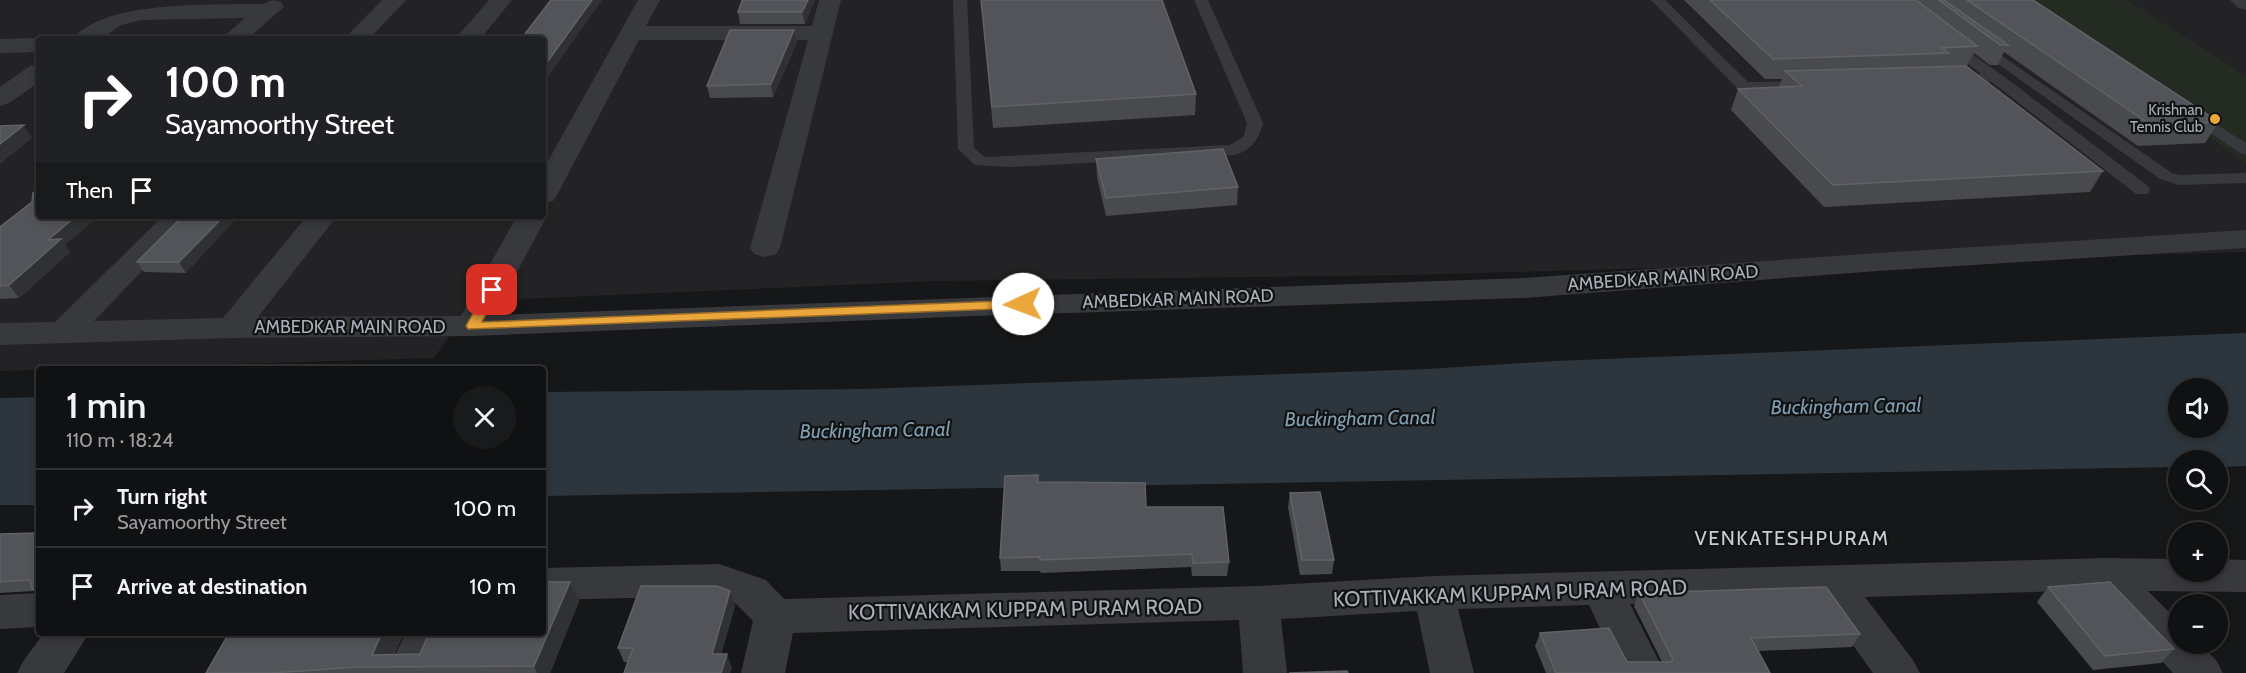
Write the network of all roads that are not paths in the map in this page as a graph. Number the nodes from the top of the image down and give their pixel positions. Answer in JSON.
{"nodes":[{"id":1,"x":395,"y":0,"type":"edge"},
{"id":2,"x":501,"y":0,"type":"edge"},
{"id":3,"x":649,"y":0,"type":"edge"},
{"id":4,"x":830,"y":0,"type":"edge"},
{"id":5,"x":960,"y":0,"type":"edge"},
{"id":6,"x":1201,"y":0,"type":"edge"},
{"id":7,"x":1658,"y":0,"type":"edge"},
{"id":8,"x":2241,"y":0,"type":"edge"},
{"id":9,"x":2246,"y":3,"type":"edge"},
{"id":10,"x":274,"y":6,"type":"edge"},
{"id":11,"x":630,"y":33,"type":"junction"},
{"id":12,"x":821,"y":33,"type":"junction"},
{"id":13,"x":1966,"y":34,"type":"edge"},
{"id":14,"x":1940,"y":35,"type":"edge"},
{"id":15,"x":89,"y":36,"type":"edge"},
{"id":16,"x":237,"y":36,"type":"edge"},
{"id":17,"x":359,"y":36,"type":"edge"},
{"id":18,"x":470,"y":36,"type":"edge"},
{"id":19,"x":36,"y":45,"type":"edge"},
{"id":20,"x":0,"y":46,"type":"edge"},
{"id":21,"x":36,"y":73,"type":"edge"},
{"id":22,"x":1997,"y":78,"type":"junction"},
{"id":23,"x":1939,"y":80,"type":"edge"},
{"id":24,"x":1825,"y":84,"type":"edge"},
{"id":25,"x":0,"y":98,"type":"edge"},
{"id":26,"x":2177,"y":104,"type":"edge"},
{"id":27,"x":2246,"y":150,"type":"edge"},
{"id":28,"x":2246,"y":178,"type":"edge"},
{"id":29,"x":546,"y":189,"type":"edge"},
{"id":30,"x":2142,"y":190,"type":"dead end"},
{"id":31,"x":177,"y":219,"type":"edge"},
{"id":32,"x":320,"y":219,"type":"edge"},
{"id":33,"x":530,"y":219,"type":"edge"},
{"id":34,"x":2246,"y":239,"type":"edge"},
{"id":35,"x":765,"y":248,"type":"dead end"},
{"id":36,"x":472,"y":326,"type":"junction"},
{"id":37,"x":232,"y":328,"type":"junction"},
{"id":38,"x":64,"y":332,"type":"junction"},
{"id":39,"x":0,"y":334,"type":"edge"},
{"id":40,"x":2106,"y":574,"type":"junction"},
{"id":41,"x":2246,"y":576,"type":"edge"},
{"id":42,"x":1830,"y":582,"type":"junction"},
{"id":43,"x":546,"y":584,"type":"edge"},
{"id":44,"x":1601,"y":588,"type":"junction"},
{"id":45,"x":1434,"y":593,"type":"junction"},
{"id":46,"x":1259,"y":603,"type":"junction"},
{"id":47,"x":36,"y":610,"type":"edge"},
{"id":48,"x":0,"y":612,"type":"edge"},
{"id":49,"x":775,"y":616,"type":"junction"},
{"id":50,"x":66,"y":636,"type":"edge"},
{"id":51,"x":426,"y":636,"type":"edge"},
{"id":52,"x":39,"y":673,"type":"edge"},
{"id":53,"x":408,"y":673,"type":"edge"},
{"id":54,"x":763,"y":673,"type":"edge"},
{"id":55,"x":1264,"y":673,"type":"edge"},
{"id":56,"x":1452,"y":673,"type":"edge"},
{"id":57,"x":1643,"y":673,"type":"edge"},
{"id":58,"x":1898,"y":673,"type":"edge"},
{"id":59,"x":2201,"y":673,"type":"edge"}],
"edges":[{"from":1,"to":17,"type":"street"},
{"from":2,"to":18,"type":"street"},
{"from":3,"to":11,"type":"street"},
{"from":4,"to":12,"type":"street"},
{"from":5,"to":6,"type":"lane"},
{"from":7,"to":24,"type":"lane"},
{"from":8,"to":9,"type":"street"},
{"from":10,"to":15,"type":"street"},
{"from":10,"to":16,"type":"street"},
{"from":11,"to":12,"type":"street"},
{"from":11,"to":29,"type":"street"},
{"from":12,"to":35,"type":"street"},
{"from":13,"to":28,"type":"lane"},
{"from":14,"to":22,"type":"lane"},
{"from":19,"to":20,"type":"street"},
{"from":21,"to":25,"type":"street"},
{"from":22,"to":23,"type":"lane"},
{"from":22,"to":30,"type":"lane"},
{"from":26,"to":27,"type":"lane"},
{"from":31,"to":38,"type":"street"},
{"from":32,"to":37,"type":"street"},
{"from":33,"to":36,"type":"street"},
{"from":34,"to":36,"type":"street","name":"AMBEDKAR MAIN ROAD"},
{"from":36,"to":37,"type":"street","name":"AMBEDKAR MAIN ROAD"},
{"from":37,"to":38,"type":"street","name":"AMBEDKAR MAIN ROAD"},
{"from":38,"to":39,"type":"street","name":"AMBEDKAR MAIN ROAD"},
{"from":40,"to":41,"type":"street","name":"KOTTIVAKKAM KUPPAM PURAM ROAD"},
{"from":40,"to":42,"type":"street","name":"KOTTIVAKKAM KUPPAM PURAM ROAD"},
{"from":40,"to":59,"type":"street"},
{"from":42,"to":44,"type":"street","name":"KOTTIVAKKAM KUPPAM PURAM ROAD"},
{"from":42,"to":58,"type":"street"},
{"from":43,"to":49,"type":"street"},
{"from":44,"to":45,"type":"street","name":"KOTTIVAKKAM KUPPAM PURAM ROAD"},
{"from":44,"to":57,"type":"street"},
{"from":45,"to":46,"type":"street","name":"KOTTIVAKKAM KUPPAM PURAM ROAD"},
{"from":45,"to":56,"type":"street"},
{"from":46,"to":49,"type":"street","name":"KOTTIVAKKAM KUPPAM PURAM ROAD"},
{"from":46,"to":55,"type":"street"},
{"from":47,"to":48,"type":"street"},
{"from":49,"to":54,"type":"street"},
{"from":50,"to":52,"type":"street"},
{"from":51,"to":53,"type":"street"}]}
